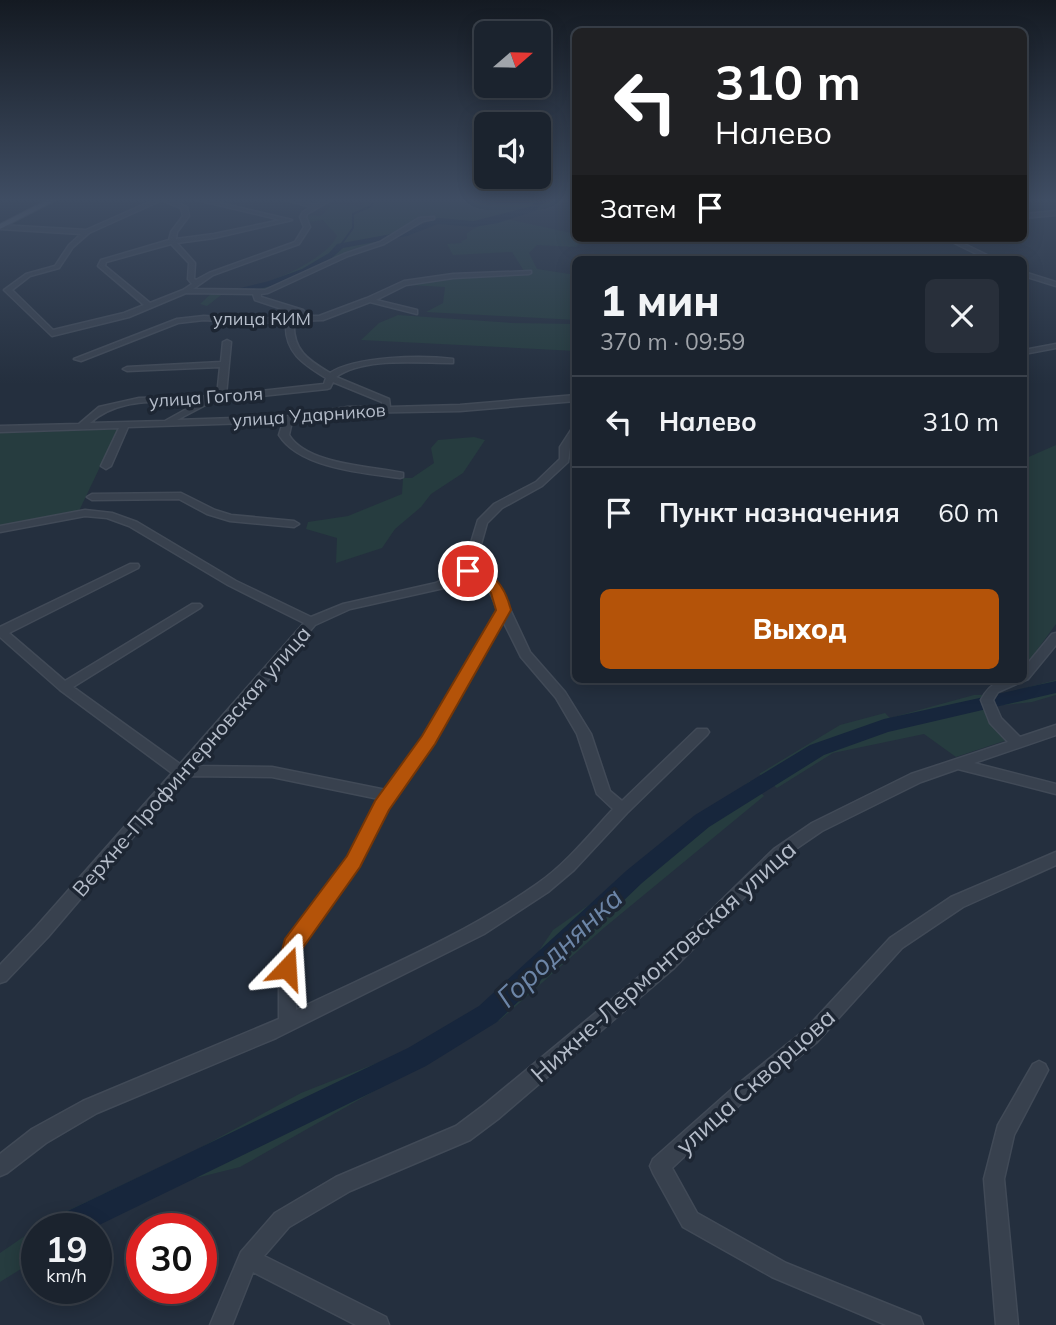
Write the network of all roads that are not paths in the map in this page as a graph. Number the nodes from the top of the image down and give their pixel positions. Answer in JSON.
{"nodes":[{"id":1,"x":61,"y":261,"type":"edge"},
{"id":2,"x":103,"y":261,"type":"edge"},
{"id":3,"x":190,"y":261,"type":"edge"},
{"id":4,"x":252,"y":261,"type":"edge"},
{"id":5,"x":336,"y":261,"type":"edge"},
{"id":6,"x":529,"y":272,"type":"dead end"},
{"id":7,"x":1027,"y":275,"type":"edge"},
{"id":8,"x":195,"y":283,"type":"junction"},
{"id":9,"x":1056,"y":284,"type":"edge"},
{"id":10,"x":4,"y":290,"type":"edge"},
{"id":11,"x":185,"y":291,"type":"junction"},
{"id":12,"x":257,"y":294,"type":"junction"},
{"id":13,"x":370,"y":300,"type":"junction"},
{"id":14,"x":151,"y":306,"type":"junction"},
{"id":15,"x":414,"y":313,"type":"dead end"},
{"id":16,"x":307,"y":318,"type":"junction"},
{"id":17,"x":290,"y":319,"type":"junction"},
{"id":18,"x":227,"y":342,"type":"dead end"},
{"id":19,"x":1056,"y":346,"type":"edge"},
{"id":20,"x":1027,"y":351,"type":"edge"},
{"id":21,"x":78,"y":359,"type":"dead end"},
{"id":22,"x":450,"y":361,"type":"dead end"},
{"id":23,"x":226,"y":364,"type":"junction"},
{"id":24,"x":127,"y":369,"type":"dead end"},
{"id":25,"x":332,"y":376,"type":"junction"},
{"id":26,"x":572,"y":398,"type":"edge"},
{"id":27,"x":216,"y":399,"type":"junction"},
{"id":28,"x":386,"y":408,"type":"junction"},
{"id":29,"x":288,"y":419,"type":"junction"},
{"id":30,"x":166,"y":423,"type":"junction"},
{"id":31,"x":125,"y":425,"type":"junction"},
{"id":32,"x":80,"y":426,"type":"junction"},
{"id":33,"x":0,"y":429,"type":"edge"},
{"id":34,"x":572,"y":436,"type":"edge"},
{"id":35,"x":106,"y":467,"type":"dead end"},
{"id":36,"x":400,"y":475,"type":"dead end"},
{"id":37,"x":92,"y":497,"type":"dead end"},
{"id":38,"x":294,"y":524,"type":"dead end"},
{"id":39,"x":0,"y":529,"type":"edge"},
{"id":40,"x":134,"y":566,"type":"dead end"},
{"id":41,"x":468,"y":571,"type":"junction"},
{"id":42,"x":196,"y":606,"type":"dead end"},
{"id":43,"x":503,"y":610,"type":"junction"},
{"id":44,"x":311,"y":622,"type":"junction"},
{"id":45,"x":1,"y":632,"type":"edge"},
{"id":46,"x":1056,"y":637,"type":"edge"},
{"id":47,"x":1027,"y":672,"type":"edge"},
{"id":48,"x":1007,"y":683,"type":"edge"},
{"id":49,"x":64,"y":687,"type":"junction"},
{"id":50,"x":1056,"y":730,"type":"edge"},
{"id":51,"x":702,"y":732,"type":"dead end"},
{"id":52,"x":1017,"y":743,"type":"junction"},
{"id":53,"x":962,"y":765,"type":"junction"},
{"id":54,"x":180,"y":771,"type":"junction"},
{"id":55,"x":1056,"y":789,"type":"edge"},
{"id":56,"x":389,"y":796,"type":"junction"},
{"id":57,"x":622,"y":809,"type":"junction"},
{"id":58,"x":1056,"y":858,"type":"edge"},
{"id":59,"x":0,"y":976,"type":"edge"},
{"id":60,"x":288,"y":1023,"type":"junction"},
{"id":61,"x":1039,"y":1070,"type":"dead end"},
{"id":62,"x":0,"y":1166,"type":"edge"},
{"id":63,"x":248,"y":1259,"type":"junction"},
{"id":64,"x":221,"y":1325,"type":"edge"},
{"id":65,"x":378,"y":1325,"type":"edge"},
{"id":66,"x":912,"y":1325,"type":"edge"},
{"id":67,"x":1007,"y":1325,"type":"edge"}],
"edges":[{"from":1,"to":10,"type":"street"},
{"from":2,"to":14,"type":"street"},
{"from":3,"to":8,"type":"street"},
{"from":4,"to":8,"type":"street"},
{"from":5,"to":12,"type":"street","name":"улица КИМ"},
{"from":6,"to":13,"type":"street","name":"улица КИМ"},
{"from":7,"to":9,"type":"street"},
{"from":8,"to":11,"type":"street"},
{"from":10,"to":14,"type":"street"},
{"from":11,"to":12,"type":"street","name":"улица КИМ"},
{"from":11,"to":14,"type":"street"},
{"from":12,"to":16,"type":"street"},
{"from":13,"to":15,"type":"street"},
{"from":13,"to":16,"type":"street","name":"улица КИМ"},
{"from":16,"to":17,"type":"street","name":"улица КИМ"},
{"from":17,"to":21,"type":"street","name":"улица КИМ"},
{"from":17,"to":25,"type":"street"},
{"from":18,"to":23,"type":"street"},
{"from":19,"to":20,"type":"street"},
{"from":22,"to":25,"type":"street"},
{"from":23,"to":24,"type":"street"},
{"from":23,"to":27,"type":"street"},
{"from":25,"to":27,"type":"street","name":"улица Гоголя"},
{"from":25,"to":28,"type":"street"},
{"from":26,"to":28,"type":"street","name":"улица Ударников"},
{"from":27,"to":30,"type":"street"},
{"from":27,"to":32,"type":"street","name":"улица Гоголя"},
{"from":28,"to":29,"type":"street","name":"улица Ударников"},
{"from":29,"to":30,"type":"street","name":"улица Ударников"},
{"from":29,"to":36,"type":"street"},
{"from":30,"to":31,"type":"street","name":"улица Ударников"},
{"from":31,"to":32,"type":"street","name":"улица Ударников"},
{"from":31,"to":35,"type":"street"},
{"from":32,"to":33,"type":"street","name":"улица Ударников"},
{"from":34,"to":41,"type":"street"},
{"from":37,"to":38,"type":"street"},
{"from":39,"to":44,"type":"street"},
{"from":40,"to":45,"type":"street"},
{"from":41,"to":43,"type":"street"},
{"from":41,"to":44,"type":"street","name":"Верхне-Профинтерновская улица"},
{"from":42,"to":49,"type":"street"},
{"from":43,"to":56,"type":"street"},
{"from":43,"to":57,"type":"street"},
{"from":44,"to":54,"type":"street","name":"Верхне-Профинтерновская улица"},
{"from":45,"to":49,"type":"street"},
{"from":46,"to":47,"type":"street"},
{"from":48,"to":52,"type":"street"},
{"from":49,"to":54,"type":"street"},
{"from":50,"to":52,"type":"street","name":"Нижне-Лермонтовская улица"},
{"from":51,"to":57,"type":"street"},
{"from":52,"to":53,"type":"street","name":"Нижне-Лермонтовская улица"},
{"from":53,"to":55,"type":"street"},
{"from":53,"to":63,"type":"street","name":"Нижне-Лермонтовская улица"},
{"from":54,"to":56,"type":"street"},
{"from":54,"to":59,"type":"street","name":"Верхне-Профинтерновская улица"},
{"from":56,"to":60,"type":"street"},
{"from":57,"to":60,"type":"street"},
{"from":58,"to":66,"type":"street","name":"улица Скворцова"},
{"from":60,"to":62,"type":"street"},
{"from":61,"to":67,"type":"street"},
{"from":63,"to":64,"type":"street","name":"Нижне-Лермонтовская улица"},
{"from":63,"to":65,"type":"street"}]}
